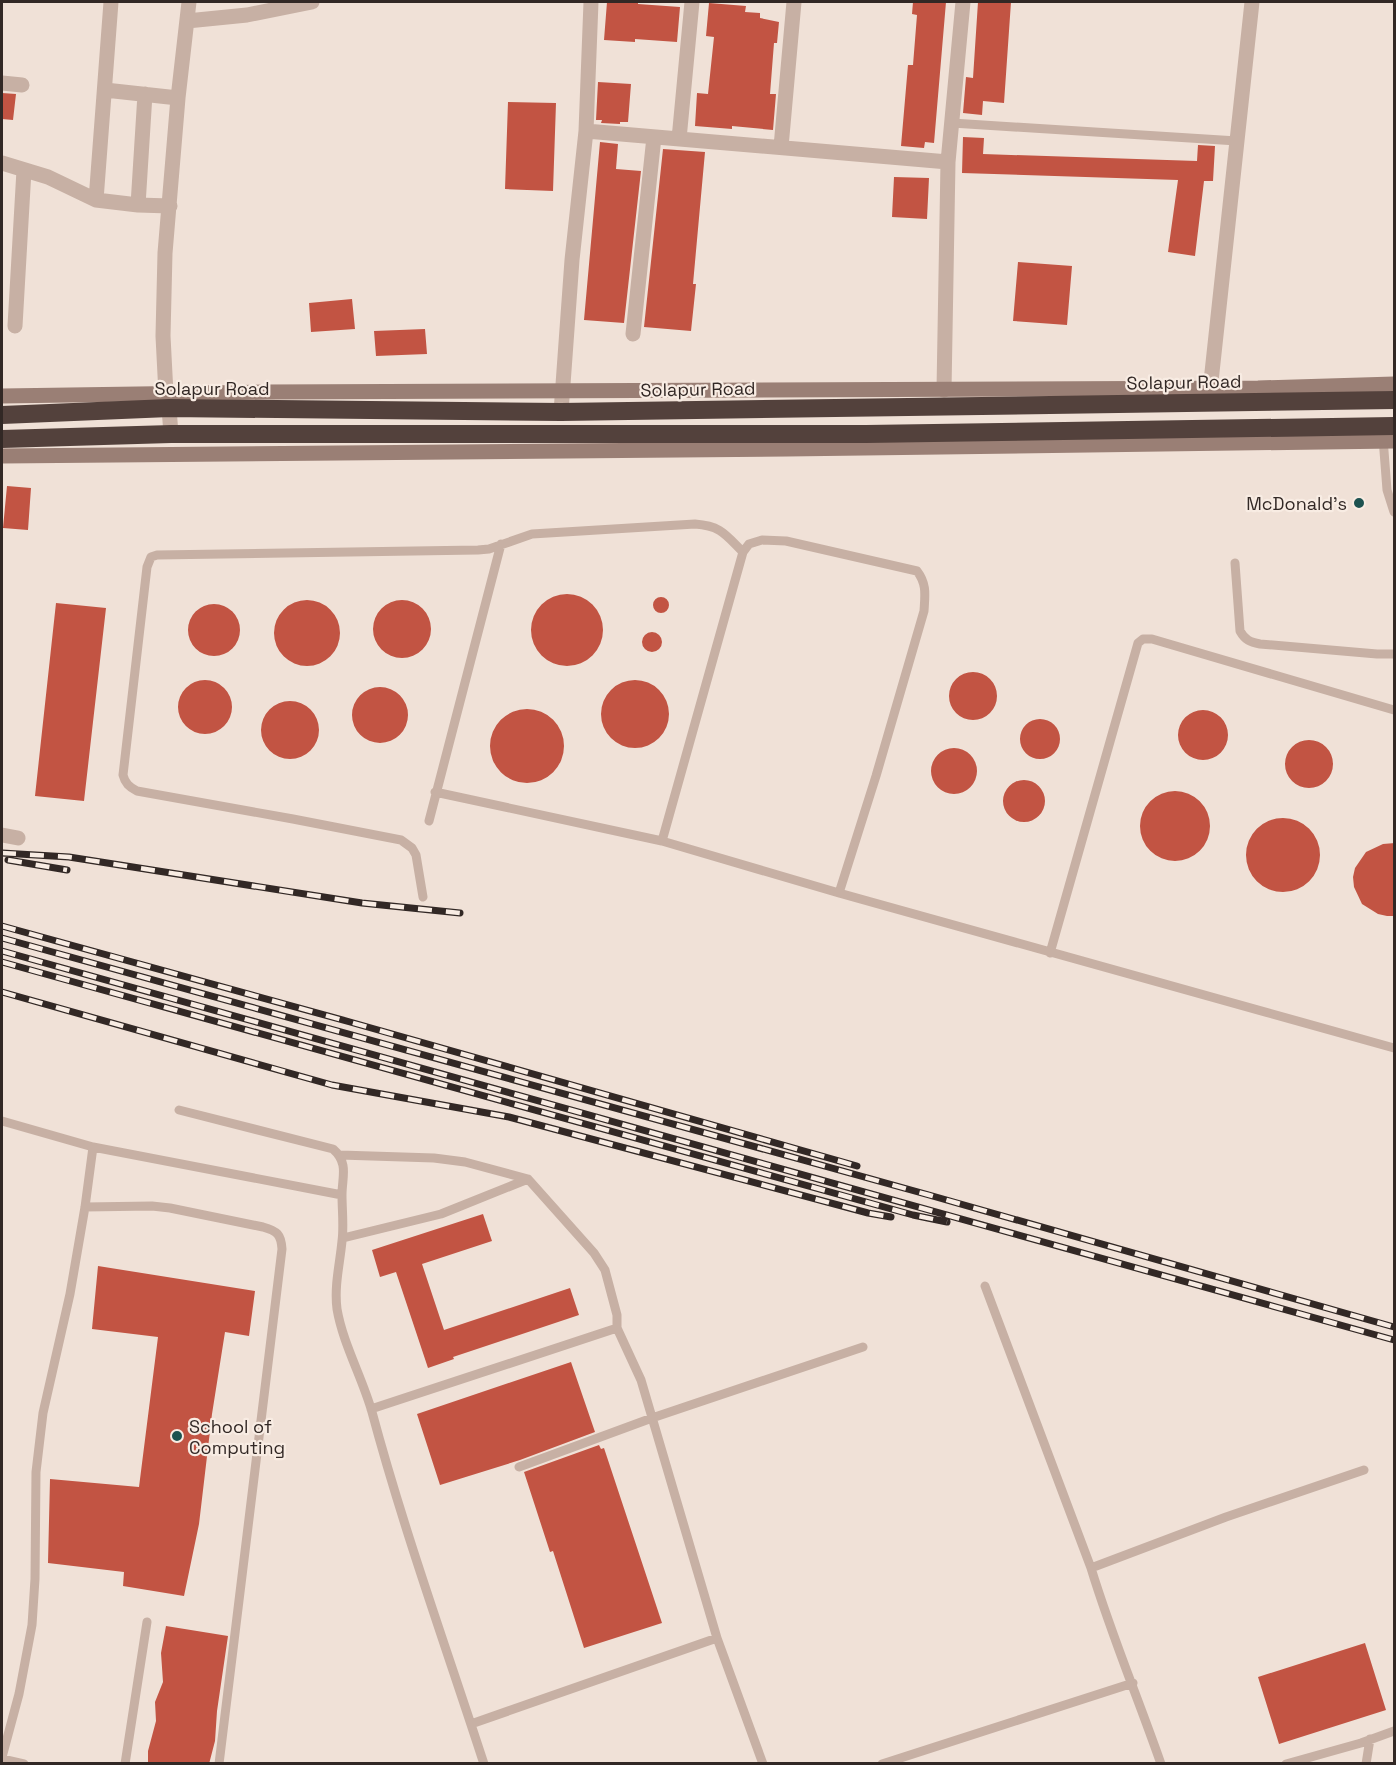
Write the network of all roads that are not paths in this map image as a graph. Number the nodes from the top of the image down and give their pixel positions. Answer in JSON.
{"nodes":[{"id":1,"x":111,"y":2,"type":"edge"},
{"id":2,"x":189,"y":2,"type":"edge"},
{"id":3,"x":312,"y":2,"type":"edge"},
{"id":4,"x":591,"y":2,"type":"edge"},
{"id":5,"x":692,"y":2,"type":"edge"},
{"id":6,"x":794,"y":2,"type":"edge"},
{"id":7,"x":963,"y":2,"type":"edge"},
{"id":8,"x":1252,"y":2,"type":"edge"},
{"id":9,"x":187,"y":21,"type":"junction"},
{"id":10,"x":2,"y":83,"type":"edge"},
{"id":11,"x":22,"y":85,"type":"dead end"},
{"id":12,"x":105,"y":90,"type":"junction"},
{"id":13,"x":145,"y":94,"type":"junction"},
{"id":14,"x":178,"y":98,"type":"junction"},
{"id":15,"x":952,"y":123,"type":"junction"},
{"id":16,"x":586,"y":131,"type":"junction"},
{"id":17,"x":654,"y":137,"type":"junction"},
{"id":18,"x":679,"y":140,"type":"junction"},
{"id":19,"x":1237,"y":141,"type":"junction"},
{"id":20,"x":781,"y":147,"type":"junction"},
{"id":21,"x":948,"y":162,"type":"junction"},
{"id":22,"x":10,"y":168,"type":"edge"},
{"id":23,"x":96,"y":200,"type":"junction"},
{"id":24,"x":138,"y":205,"type":"junction"},
{"id":25,"x":170,"y":206,"type":"junction"},
{"id":26,"x":15,"y":326,"type":"dead end"},
{"id":27,"x":633,"y":334,"type":"dead end"},
{"id":28,"x":1395,"y":384,"type":"edge"},
{"id":29,"x":944,"y":390,"type":"junction"},
{"id":30,"x":561,"y":391,"type":"junction"},
{"id":31,"x":1210,"y":395,"type":"junction"},
{"id":32,"x":2,"y":396,"type":"edge"},
{"id":33,"x":1395,"y":400,"type":"edge"},
{"id":34,"x":168,"y":401,"type":"junction"},
{"id":35,"x":866,"y":408,"type":"junction"},
{"id":36,"x":561,"y":412,"type":"junction"},
{"id":37,"x":2,"y":415,"type":"edge"},
{"id":38,"x":171,"y":434,"type":"junction"},
{"id":39,"x":866,"y":434,"type":"junction"},
{"id":40,"x":1388,"y":434,"type":"edge"},
{"id":41,"x":2,"y":439,"type":"edge"},
{"id":42,"x":2,"y":456,"type":"edge"},
{"id":43,"x":1395,"y":512,"type":"edge"},
{"id":44,"x":501,"y":544,"type":"junction"},
{"id":45,"x":743,"y":552,"type":"junction"},
{"id":46,"x":1235,"y":563,"type":"dead end"},
{"id":47,"x":1395,"y":654,"type":"edge"},
{"id":48,"x":1395,"y":710,"type":"edge"},
{"id":49,"x":435,"y":792,"type":"junction"},
{"id":50,"x":429,"y":821,"type":"dead end"},
{"id":51,"x":2,"y":835,"type":"edge"},
{"id":52,"x":18,"y":838,"type":"dead end"},
{"id":53,"x":662,"y":842,"type":"junction"},
{"id":54,"x":839,"y":894,"type":"junction"},
{"id":55,"x":423,"y":897,"type":"dead end"},
{"id":56,"x":1050,"y":953,"type":"junction"},
{"id":57,"x":1395,"y":1048,"type":"edge"},
{"id":58,"x":179,"y":1110,"type":"dead end"},
{"id":59,"x":2,"y":1121,"type":"edge"},
{"id":60,"x":93,"y":1147,"type":"junction"},
{"id":61,"x":340,"y":1155,"type":"junction"},
{"id":62,"x":528,"y":1179,"type":"junction"},
{"id":63,"x":342,"y":1195,"type":"junction"},
{"id":64,"x":85,"y":1207,"type":"junction"},
{"id":65,"x":343,"y":1238,"type":"junction"},
{"id":66,"x":986,"y":1286,"type":"dead end"},
{"id":67,"x":617,"y":1328,"type":"junction"},
{"id":68,"x":863,"y":1347,"type":"dead end"},
{"id":69,"x":371,"y":1409,"type":"junction"},
{"id":70,"x":652,"y":1418,"type":"junction"},
{"id":71,"x":519,"y":1467,"type":"dead end"},
{"id":72,"x":1364,"y":1470,"type":"dead end"},
{"id":73,"x":1091,"y":1568,"type":"junction"},
{"id":74,"x":147,"y":1622,"type":"dead end"},
{"id":75,"x":717,"y":1638,"type":"junction"},
{"id":76,"x":1133,"y":1683,"type":"junction"},
{"id":77,"x":471,"y":1724,"type":"junction"},
{"id":78,"x":1395,"y":1731,"type":"edge"},
{"id":79,"x":1371,"y":1739,"type":"junction"},
{"id":80,"x":2,"y":1758,"type":"edge"},
{"id":81,"x":24,"y":1764,"type":"edge"},
{"id":82,"x":125,"y":1764,"type":"edge"},
{"id":83,"x":219,"y":1764,"type":"edge"},
{"id":84,"x":484,"y":1764,"type":"edge"},
{"id":85,"x":763,"y":1764,"type":"edge"},
{"id":86,"x":882,"y":1764,"type":"edge"},
{"id":87,"x":1161,"y":1764,"type":"edge"},
{"id":88,"x":1286,"y":1764,"type":"edge"},
{"id":89,"x":1366,"y":1764,"type":"edge"}],
"edges":[{"from":1,"to":12,"type":"street"},
{"from":2,"to":9,"type":"street"},
{"from":3,"to":9,"type":"street"},
{"from":4,"to":16,"type":"street"},
{"from":5,"to":18,"type":"street"},
{"from":6,"to":20,"type":"street"},
{"from":7,"to":15,"type":"street"},
{"from":8,"to":19,"type":"street"},
{"from":9,"to":14,"type":"street"},
{"from":10,"to":11,"type":"street"},
{"from":12,"to":13,"type":"street"},
{"from":12,"to":23,"type":"street"},
{"from":13,"to":14,"type":"street"},
{"from":13,"to":24,"type":"street"},
{"from":14,"to":25,"type":"street"},
{"from":15,"to":19,"type":"lane"},
{"from":15,"to":21,"type":"street"},
{"from":16,"to":17,"type":"street"},
{"from":16,"to":30,"type":"street"},
{"from":17,"to":18,"type":"street"},
{"from":17,"to":27,"type":"street"},
{"from":18,"to":20,"type":"street"},
{"from":19,"to":31,"type":"street"},
{"from":20,"to":21,"type":"street"},
{"from":21,"to":29,"type":"street"},
{"from":22,"to":23,"type":"street"},
{"from":22,"to":26,"type":"street"},
{"from":23,"to":24,"type":"street"},
{"from":24,"to":25,"type":"street"},
{"from":25,"to":34,"type":"street"},
{"from":28,"to":31,"type":"street"},
{"from":29,"to":30,"type":"street"},
{"from":29,"to":31,"type":"street"},
{"from":30,"to":34,"type":"street"},
{"from":30,"to":36,"type":"street"},
{"from":31,"to":33,"type":"highway","name":"Solapur Road"},
{"from":31,"to":35,"type":"highway","name":"Solapur Road"},
{"from":32,"to":34,"type":"street"},
{"from":34,"to":36,"type":"highway","name":"Solapur Road"},
{"from":34,"to":37,"type":"highway","name":"Solapur Road"},
{"from":34,"to":38,"type":"street"},
{"from":35,"to":36,"type":"highway","name":"Solapur Road"},
{"from":35,"to":39,"type":"highway"},
{"from":38,"to":39,"type":"highway"},
{"from":38,"to":41,"type":"highway"},
{"from":39,"to":40,"type":"highway"},
{"from":40,"to":42,"type":"street"},
{"from":40,"to":43,"type":"lane"},
{"from":44,"to":45,"type":"lane"},
{"from":44,"to":49,"type":"lane"},
{"from":44,"to":55,"type":"lane"},
{"from":45,"to":53,"type":"lane"},
{"from":45,"to":54,"type":"lane"},
{"from":46,"to":47,"type":"lane"},
{"from":48,"to":56,"type":"lane"},
{"from":49,"to":50,"type":"lane"},
{"from":49,"to":53,"type":"lane"},
{"from":51,"to":52,"type":"street"},
{"from":53,"to":54,"type":"lane"},
{"from":54,"to":56,"type":"lane"},
{"from":56,"to":57,"type":"lane"},
{"from":58,"to":61,"type":"lane"},
{"from":59,"to":60,"type":"lane"},
{"from":60,"to":63,"type":"lane"},
{"from":60,"to":64,"type":"lane"},
{"from":61,"to":62,"type":"lane"},
{"from":61,"to":63,"type":"lane"},
{"from":62,"to":65,"type":"lane"},
{"from":62,"to":67,"type":"lane"},
{"from":63,"to":65,"type":"lane"},
{"from":64,"to":80,"type":"lane"},
{"from":64,"to":83,"type":"lane"},
{"from":65,"to":69,"type":"lane"},
{"from":66,"to":73,"type":"lane"},
{"from":67,"to":69,"type":"lane"},
{"from":67,"to":70,"type":"lane"},
{"from":68,"to":70,"type":"lane"},
{"from":69,"to":77,"type":"lane"},
{"from":70,"to":71,"type":"lane"},
{"from":70,"to":75,"type":"lane"},
{"from":72,"to":73,"type":"lane"},
{"from":73,"to":76,"type":"lane"},
{"from":74,"to":82,"type":"lane"},
{"from":75,"to":77,"type":"lane"},
{"from":75,"to":85,"type":"lane"},
{"from":76,"to":86,"type":"lane"},
{"from":76,"to":87,"type":"lane"},
{"from":77,"to":84,"type":"lane"},
{"from":78,"to":79,"type":"lane"},
{"from":79,"to":88,"type":"lane"},
{"from":79,"to":89,"type":"lane"},
{"from":80,"to":81,"type":"lane"}]}
